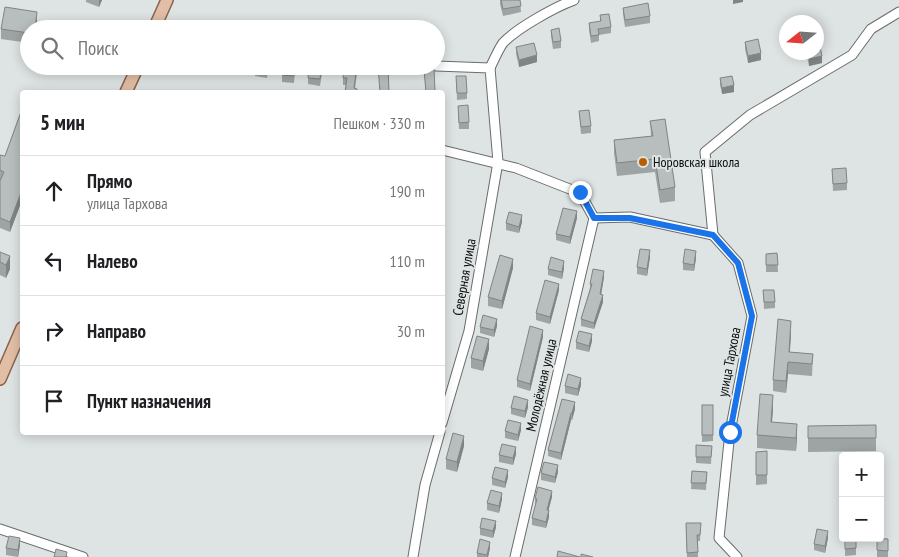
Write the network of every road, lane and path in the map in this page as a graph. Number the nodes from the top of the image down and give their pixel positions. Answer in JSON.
{"nodes":[{"id":1,"x":167,"y":0,"type":"edge"},
{"id":2,"x":574,"y":0,"type":"edge"},
{"id":3,"x":899,"y":12,"type":"edge"},
{"id":4,"x":161,"y":20,"type":"edge"},
{"id":5,"x":445,"y":66,"type":"edge"},
{"id":6,"x":490,"y":68,"type":"junction"},
{"id":7,"x":134,"y":75,"type":"edge"},
{"id":8,"x":127,"y":90,"type":"edge"},
{"id":9,"x":445,"y":151,"type":"edge"},
{"id":10,"x":498,"y":163,"type":"junction"},
{"id":11,"x":594,"y":218,"type":"junction"},
{"id":12,"x":713,"y":235,"type":"junction"},
{"id":13,"x":20,"y":333,"type":"edge"},
{"id":14,"x":0,"y":379,"type":"edge"},
{"id":15,"x":445,"y":413,"type":"edge"},
{"id":16,"x":439,"y":435,"type":"edge"},
{"id":17,"x":0,"y":529,"type":"edge"},
{"id":18,"x":83,"y":557,"type":"edge"},
{"id":19,"x":413,"y":557,"type":"edge"},
{"id":20,"x":515,"y":557,"type":"edge"},
{"id":21,"x":737,"y":557,"type":"edge"}],
"edges":[{"from":1,"to":4,"type":"main road"},
{"from":2,"to":6,"type":"street"},
{"from":3,"to":12,"type":"street"},
{"from":5,"to":6,"type":"street"},
{"from":6,"to":10,"type":"street","name":"Северная улица"},
{"from":7,"to":8,"type":"main road"},
{"from":9,"to":10,"type":"street"},
{"from":10,"to":11,"type":"street"},
{"from":10,"to":15,"type":"street","name":"Северная улица"},
{"from":11,"to":12,"type":"street"},
{"from":11,"to":20,"type":"street","name":"Молодёжная улица"},
{"from":12,"to":21,"type":"street","name":"улица Тархова"},
{"from":13,"to":14,"type":"main road"},
{"from":16,"to":19,"type":"street"},
{"from":17,"to":18,"type":"street"}]}
